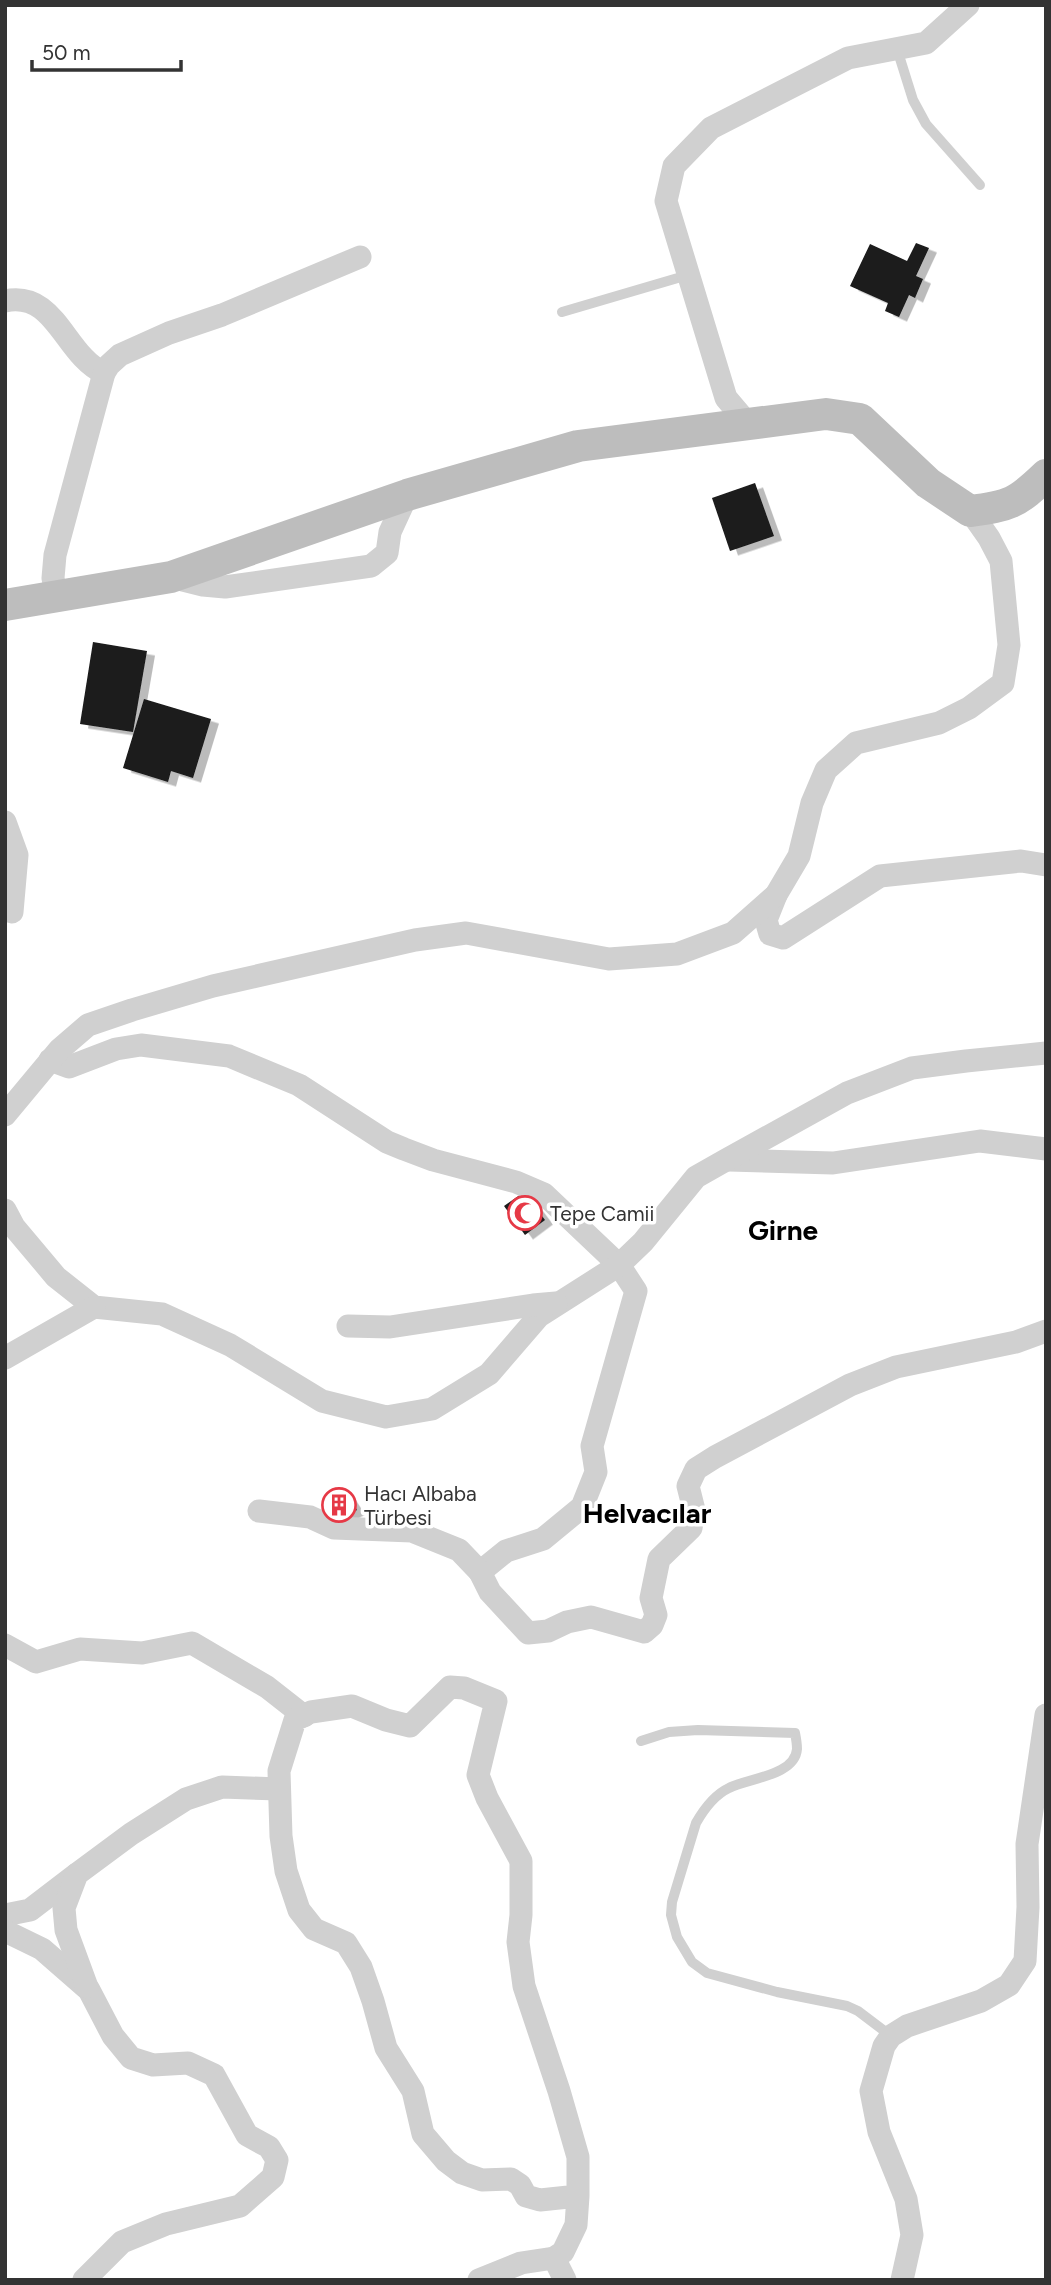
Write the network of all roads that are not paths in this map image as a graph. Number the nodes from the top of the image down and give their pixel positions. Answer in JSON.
{"nodes":[{"id":1,"x":968,"y":5,"type":"edge"},
{"id":2,"x":897,"y":49,"type":"junction"},
{"id":3,"x":980,"y":185,"type":"dead end"},
{"id":4,"x":360,"y":257,"type":"dead end"},
{"id":5,"x":688,"y":275,"type":"junction"},
{"id":6,"x":5,"y":301,"type":"edge"},
{"id":7,"x":562,"y":312,"type":"dead end"},
{"id":8,"x":104,"y":373,"type":"junction"},
{"id":9,"x":748,"y":424,"type":"junction"},
{"id":10,"x":1046,"y":474,"type":"edge"},
{"id":11,"x":407,"y":495,"type":"junction"},
{"id":12,"x":970,"y":511,"type":"junction"},
{"id":13,"x":172,"y":577,"type":"junction"},
{"id":14,"x":56,"y":595,"type":"junction"},
{"id":15,"x":5,"y":605,"type":"edge"},
{"id":16,"x":5,"y":822,"type":"edge"},
{"id":17,"x":1046,"y":865,"type":"edge"},
{"id":18,"x":776,"y":895,"type":"junction"},
{"id":19,"x":5,"y":909,"type":"edge"},
{"id":20,"x":1046,"y":1053,"type":"edge"},
{"id":21,"x":50,"y":1060,"type":"junction"},
{"id":22,"x":5,"y":1115,"type":"edge"},
{"id":23,"x":1046,"y":1149,"type":"edge"},
{"id":24,"x":726,"y":1160,"type":"junction"},
{"id":25,"x":5,"y":1210,"type":"edge"},
{"id":26,"x":619,"y":1265,"type":"junction"},
{"id":27,"x":558,"y":1304,"type":"junction"},
{"id":28,"x":94,"y":1307,"type":"junction"},
{"id":29,"x":348,"y":1326,"type":"dead end"},
{"id":30,"x":1046,"y":1331,"type":"edge"},
{"id":31,"x":5,"y":1358,"type":"edge"},
{"id":32,"x":259,"y":1511,"type":"dead end"},
{"id":33,"x":480,"y":1572,"type":"junction"},
{"id":34,"x":5,"y":1645,"type":"edge"},
{"id":35,"x":1046,"y":1715,"type":"edge"},
{"id":36,"x":304,"y":1716,"type":"junction"},
{"id":37,"x":641,"y":1741,"type":"dead end"},
{"id":38,"x":279,"y":1789,"type":"junction"},
{"id":39,"x":1035,"y":1790,"type":"junction"},
{"id":40,"x":1046,"y":1813,"type":"edge"},
{"id":41,"x":77,"y":1874,"type":"junction"},
{"id":42,"x":5,"y":1915,"type":"edge"},
{"id":43,"x":5,"y":1931,"type":"edge"},
{"id":44,"x":89,"y":1990,"type":"junction"},
{"id":45,"x":891,"y":2036,"type":"junction"},
{"id":46,"x":578,"y":2196,"type":"junction"},
{"id":47,"x":554,"y":2258,"type":"junction"},
{"id":48,"x":84,"y":2280,"type":"edge"},
{"id":49,"x":479,"y":2280,"type":"edge"},
{"id":50,"x":565,"y":2280,"type":"edge"},
{"id":51,"x":902,"y":2280,"type":"edge"}],
"edges":[{"from":1,"to":2,"type":"street"},
{"from":2,"to":3,"type":"lane"},
{"from":2,"to":5,"type":"street"},
{"from":4,"to":8,"type":"street"},
{"from":5,"to":7,"type":"lane"},
{"from":5,"to":9,"type":"street"},
{"from":6,"to":8,"type":"street"},
{"from":8,"to":14,"type":"street"},
{"from":9,"to":11,"type":"street"},
{"from":9,"to":12,"type":"street"},
{"from":10,"to":12,"type":"street"},
{"from":11,"to":13,"type":"street"},
{"from":11,"to":13,"type":"street"},
{"from":12,"to":18,"type":"street"},
{"from":13,"to":14,"type":"street"},
{"from":14,"to":15,"type":"street"},
{"from":16,"to":19,"type":"street"},
{"from":17,"to":18,"type":"street"},
{"from":18,"to":21,"type":"street"},
{"from":20,"to":24,"type":"street"},
{"from":21,"to":22,"type":"street"},
{"from":21,"to":26,"type":"street"},
{"from":23,"to":24,"type":"street"},
{"from":24,"to":26,"type":"street"},
{"from":25,"to":28,"type":"street"},
{"from":26,"to":27,"type":"street"},
{"from":26,"to":33,"type":"street"},
{"from":27,"to":28,"type":"street"},
{"from":27,"to":29,"type":"street"},
{"from":28,"to":31,"type":"street"},
{"from":30,"to":33,"type":"street"},
{"from":32,"to":33,"type":"street"},
{"from":34,"to":36,"type":"street"},
{"from":35,"to":39,"type":"street"},
{"from":36,"to":38,"type":"street"},
{"from":36,"to":46,"type":"street"},
{"from":37,"to":45,"type":"lane"},
{"from":38,"to":41,"type":"street"},
{"from":38,"to":46,"type":"street"},
{"from":39,"to":40,"type":"street"},
{"from":39,"to":45,"type":"street"},
{"from":41,"to":42,"type":"street"},
{"from":41,"to":44,"type":"street"},
{"from":43,"to":44,"type":"street"},
{"from":44,"to":48,"type":"street"},
{"from":45,"to":51,"type":"street"},
{"from":46,"to":47,"type":"street"},
{"from":47,"to":49,"type":"street"},
{"from":47,"to":50,"type":"street"}]}
